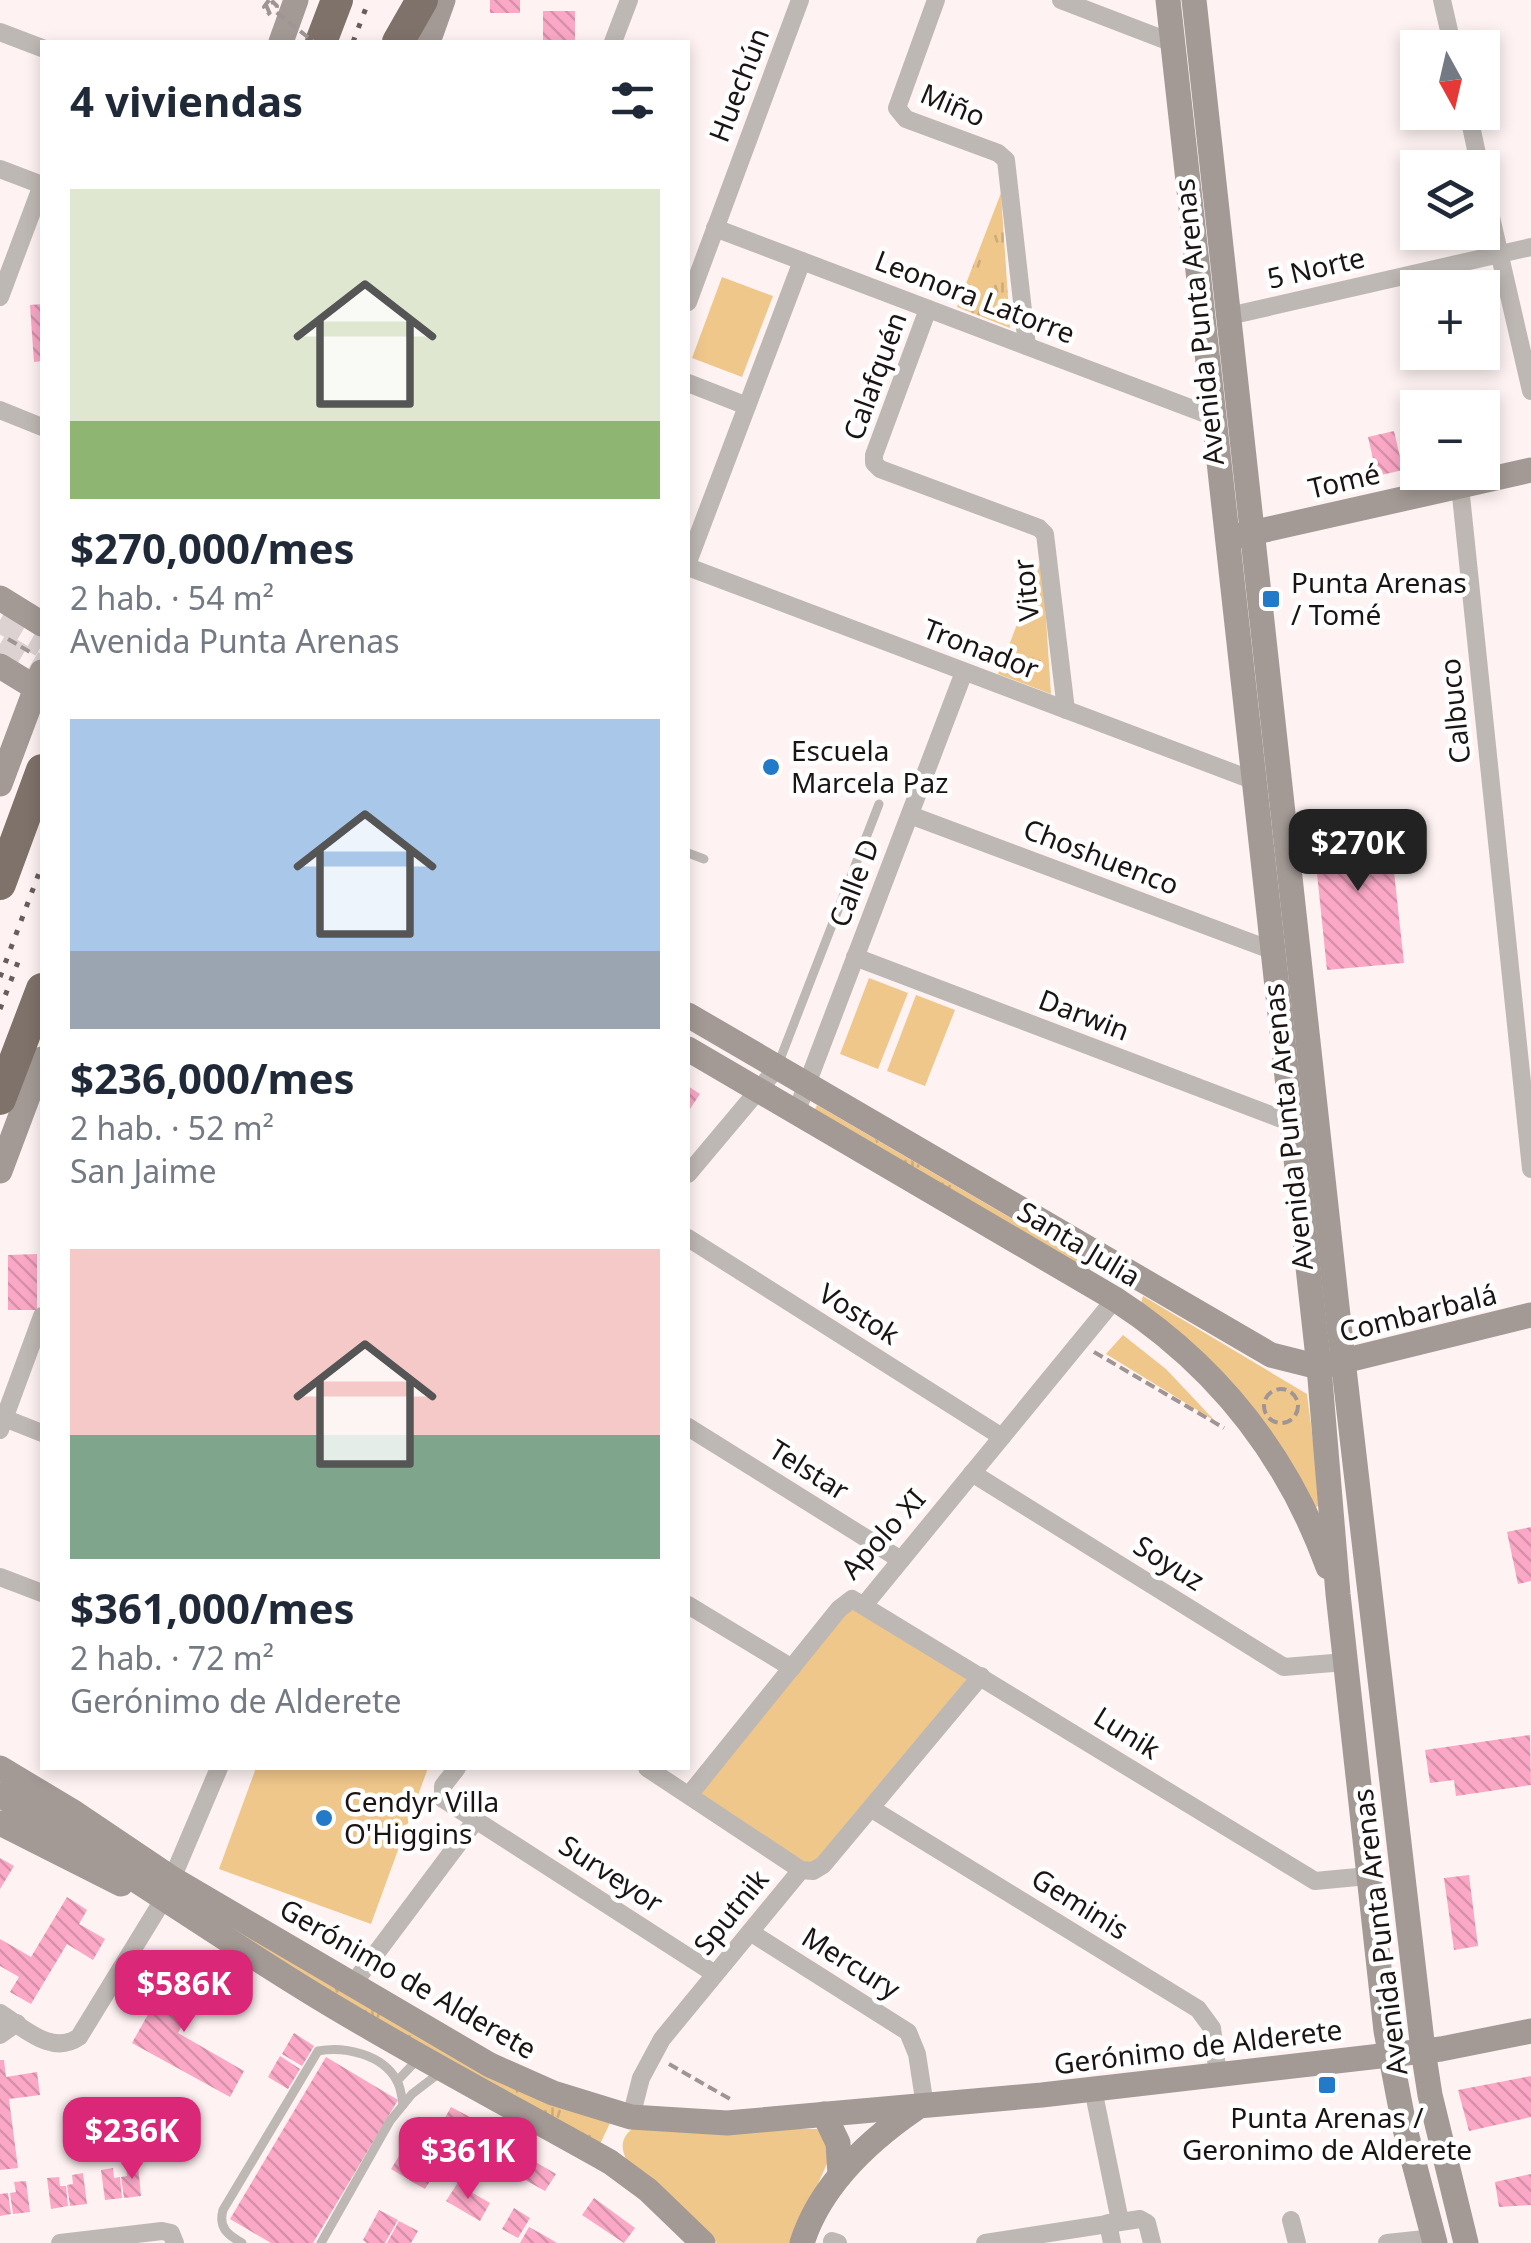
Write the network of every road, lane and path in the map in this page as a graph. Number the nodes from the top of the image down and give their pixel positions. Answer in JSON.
{"nodes":[{"id":1,"x":296,"y":0,"type":"edge"},
{"id":2,"x":337,"y":0,"type":"edge"},
{"id":3,"x":410,"y":0,"type":"edge"},
{"id":4,"x":422,"y":0,"type":"edge"},
{"id":5,"x":444,"y":0,"type":"edge"},
{"id":6,"x":629,"y":0,"type":"edge"},
{"id":7,"x":800,"y":0,"type":"edge"},
{"id":8,"x":936,"y":0,"type":"edge"},
{"id":9,"x":1061,"y":0,"type":"edge"},
{"id":10,"x":1168,"y":0,"type":"edge"},
{"id":11,"x":1194,"y":0,"type":"edge"},
{"id":12,"x":1442,"y":0,"type":"edge"},
{"id":13,"x":268,"y":4,"type":"edge"},
{"id":14,"x":1449,"y":30,"type":"edge"},
{"id":15,"x":0,"y":32,"type":"edge"},
{"id":16,"x":282,"y":40,"type":"edge"},
{"id":17,"x":315,"y":40,"type":"edge"},
{"id":18,"x":319,"y":40,"type":"edge"},
{"id":19,"x":397,"y":40,"type":"edge"},
{"id":20,"x":397,"y":40,"type":"edge"},
{"id":21,"x":429,"y":40,"type":"edge"},
{"id":22,"x":614,"y":40,"type":"edge"},
{"id":23,"x":1173,"y":42,"type":"junction"},
{"id":24,"x":40,"y":47,"type":"edge"},
{"id":25,"x":0,"y":168,"type":"edge"},
{"id":26,"x":40,"y":184,"type":"edge"},
{"id":27,"x":40,"y":190,"type":"edge"},
{"id":28,"x":715,"y":228,"type":"junction"},
{"id":29,"x":690,"y":246,"type":"edge"},
{"id":30,"x":1531,"y":248,"type":"edge"},
{"id":31,"x":1499,"y":250,"type":"edge"},
{"id":32,"x":706,"y":252,"type":"junction"},
{"id":33,"x":1500,"y":254,"type":"junction"},
{"id":34,"x":802,"y":261,"type":"junction"},
{"id":35,"x":0,"y":296,"type":"edge"},
{"id":36,"x":690,"y":296,"type":"edge"},
{"id":37,"x":928,"y":308,"type":"junction"},
{"id":38,"x":1229,"y":316,"type":"junction"},
{"id":39,"x":1028,"y":346,"type":"junction"},
{"id":40,"x":690,"y":384,"type":"edge"},
{"id":41,"x":1531,"y":391,"type":"edge"},
{"id":42,"x":747,"y":406,"type":"junction"},
{"id":43,"x":0,"y":410,"type":"edge"},
{"id":44,"x":1214,"y":417,"type":"junction"},
{"id":45,"x":40,"y":426,"type":"edge"},
{"id":46,"x":1531,"y":470,"type":"edge"},
{"id":47,"x":1500,"y":477,"type":"edge"},
{"id":48,"x":1442,"y":490,"type":"edge"},
{"id":49,"x":1460,"y":490,"type":"edge"},
{"id":50,"x":1038,"y":528,"type":"joint"},
{"id":51,"x":1240,"y":535,"type":"junction"},
{"id":52,"x":690,"y":559,"type":"edge"},
{"id":53,"x":690,"y":565,"type":"edge"},
{"id":54,"x":0,"y":598,"type":"edge"},
{"id":55,"x":40,"y":623,"type":"edge"},
{"id":56,"x":5,"y":627,"type":"edge"},
{"id":57,"x":1,"y":652,"type":"edge"},
{"id":58,"x":40,"y":659,"type":"edge"},
{"id":59,"x":0,"y":666,"type":"edge"},
{"id":60,"x":964,"y":672,"type":"junction"},
{"id":61,"x":39,"y":680,"type":"edge"},
{"id":62,"x":1066,"y":710,"type":"junction"},
{"id":63,"x":40,"y":775,"type":"edge"},
{"id":64,"x":1255,"y":782,"type":"junction"},
{"id":65,"x":0,"y":784,"type":"edge"},
{"id":66,"x":879,"y":804,"type":"dead end"},
{"id":67,"x":910,"y":815,"type":"junction"},
{"id":68,"x":690,"y":854,"type":"edge"},
{"id":69,"x":704,"y":860,"type":"dead end"},
{"id":70,"x":0,"y":884,"type":"edge"},
{"id":71,"x":1274,"y":951,"type":"junction"},
{"id":72,"x":855,"y":957,"type":"junction"},
{"id":73,"x":40,"y":994,"type":"edge"},
{"id":74,"x":690,"y":1017,"type":"edge"},
{"id":75,"x":690,"y":1050,"type":"edge"},
{"id":76,"x":40,"y":1064,"type":"edge"},
{"id":77,"x":777,"y":1068,"type":"junction"},
{"id":78,"x":806,"y":1085,"type":"junction"},
{"id":79,"x":757,"y":1090,"type":"junction"},
{"id":80,"x":0,"y":1098,"type":"edge"},
{"id":81,"x":796,"y":1113,"type":"junction"},
{"id":82,"x":1292,"y":1124,"type":"junction"},
{"id":83,"x":1531,"y":1169,"type":"edge"},
{"id":84,"x":0,"y":1170,"type":"edge"},
{"id":85,"x":690,"y":1172,"type":"edge"},
{"id":86,"x":690,"y":1244,"type":"edge"},
{"id":87,"x":1115,"y":1298,"type":"junction"},
{"id":88,"x":1531,"y":1315,"type":"edge"},
{"id":89,"x":40,"y":1321,"type":"edge"},
{"id":90,"x":1094,"y":1352,"type":"dead end"},
{"id":91,"x":1331,"y":1366,"type":"junction"},
{"id":92,"x":1296,"y":1415,"type":"joint"},
{"id":93,"x":2,"y":1424,"type":"edge"},
{"id":94,"x":690,"y":1428,"type":"edge"},
{"id":95,"x":1224,"y":1428,"type":"dead end"},
{"id":96,"x":40,"y":1433,"type":"edge"},
{"id":97,"x":1002,"y":1437,"type":"junction"},
{"id":98,"x":972,"y":1473,"type":"junction"},
{"id":99,"x":902,"y":1560,"type":"junction"},
{"id":100,"x":0,"y":1577,"type":"edge"},
{"id":101,"x":40,"y":1592,"type":"edge"},
{"id":102,"x":1338,"y":1594,"type":"junction"},
{"id":103,"x":865,"y":1604,"type":"junction"},
{"id":104,"x":690,"y":1606,"type":"edge"},
{"id":105,"x":1345,"y":1662,"type":"junction"},
{"id":106,"x":792,"y":1668,"type":"junction"},
{"id":107,"x":981,"y":1676,"type":"junction"},
{"id":108,"x":0,"y":1768,"type":"edge"},
{"id":109,"x":218,"y":1770,"type":"edge"},
{"id":110,"x":455,"y":1770,"type":"edge"},
{"id":111,"x":650,"y":1770,"type":"edge"},
{"id":112,"x":0,"y":1795,"type":"edge"},
{"id":113,"x":689,"y":1795,"type":"junction"},
{"id":114,"x":872,"y":1808,"type":"junction"},
{"id":115,"x":476,"y":1820,"type":"junction"},
{"id":116,"x":0,"y":1823,"type":"edge"},
{"id":117,"x":801,"y":1870,"type":"junction"},
{"id":118,"x":1368,"y":1876,"type":"junction"},
{"id":119,"x":168,"y":1890,"type":"junction"},
{"id":120,"x":750,"y":1932,"type":"junction"},
{"id":121,"x":715,"y":1974,"type":"junction"},
{"id":122,"x":353,"y":1984,"type":"junction"},
{"id":123,"x":8,"y":2018,"type":"edge"},
{"id":124,"x":1531,"y":2031,"type":"edge"},
{"id":125,"x":0,"y":2036,"type":"edge"},
{"id":126,"x":1423,"y":2050,"type":"junction"},
{"id":127,"x":1390,"y":2054,"type":"junction"},
{"id":128,"x":420,"y":2056,"type":"junction"},
{"id":129,"x":667,"y":2062,"type":"dead end"},
{"id":130,"x":443,"y":2070,"type":"junction"},
{"id":131,"x":1218,"y":2075,"type":"junction"},
{"id":132,"x":397,"y":2081,"type":"junction"},
{"id":133,"x":1093,"y":2090,"type":"junction"},
{"id":134,"x":734,"y":2102,"type":"dead end"},
{"id":135,"x":404,"y":2105,"type":"junction"},
{"id":136,"x":922,"y":2106,"type":"junction"},
{"id":137,"x":824,"y":2114,"type":"junction"},
{"id":138,"x":631,"y":2117,"type":"junction"},
{"id":139,"x":610,"y":2162,"type":"junction"},
{"id":140,"x":840,"y":2175,"type":"junction"},
{"id":141,"x":1291,"y":2220,"type":"dead end"},
{"id":142,"x":1114,"y":2222,"type":"junction"},
{"id":143,"x":173,"y":2238,"type":"edge"},
{"id":144,"x":1434,"y":2240,"type":"edge"},
{"id":145,"x":60,"y":2243,"type":"edge"},
{"id":146,"x":242,"y":2243,"type":"edge"},
{"id":147,"x":321,"y":2243,"type":"edge"},
{"id":148,"x":703,"y":2243,"type":"edge"},
{"id":149,"x":802,"y":2243,"type":"edge"},
{"id":150,"x":985,"y":2243,"type":"edge"},
{"id":151,"x":1112,"y":2243,"type":"edge"},
{"id":152,"x":1152,"y":2243,"type":"edge"},
{"id":153,"x":1297,"y":2243,"type":"edge"},
{"id":154,"x":1387,"y":2243,"type":"edge"},
{"id":155,"x":1466,"y":2243,"type":"edge"}],
"edges":[{"from":1,"to":16,"type":"main road"},
{"from":2,"to":18,"type":"highway"},
{"from":3,"to":19,"type":"highway"},
{"from":4,"to":20,"type":"highway"},
{"from":5,"to":21,"type":"main road"},
{"from":6,"to":22,"type":"street"},
{"from":7,"to":28,"type":"street","name":"Huechún"},
{"from":8,"to":39,"type":"street","name":"Miño"},
{"from":9,"to":23,"type":"street"},
{"from":10,"to":23,"type":"main road","name":"Avenida Punta Arenas"},
{"from":11,"to":38,"type":"main road","name":"Avenida Punta Arenas"},
{"from":12,"to":14,"type":"street"},
{"from":13,"to":17,"type":"path","bridge":true},
{"from":15,"to":24,"type":"street"},
{"from":23,"to":44,"type":"main road","name":"Avenida Punta Arenas"},
{"from":25,"to":26,"type":"street"},
{"from":27,"to":35,"type":"street"},
{"from":28,"to":32,"type":"street","name":"Huechún"},
{"from":28,"to":34,"type":"street","name":"Leonora Latorre"},
{"from":29,"to":32,"type":"street"},
{"from":30,"to":33,"type":"street","name":"5 Norte"},
{"from":31,"to":33,"type":"street"},
{"from":32,"to":36,"type":"street","name":"Huechún"},
{"from":33,"to":38,"type":"street","name":"5 Norte"},
{"from":33,"to":41,"type":"street"},
{"from":34,"to":37,"type":"street","name":"Leonora Latorre"},
{"from":34,"to":42,"type":"street"},
{"from":37,"to":39,"type":"street","name":"Leonora Latorre"},
{"from":37,"to":50,"type":"street","name":"Calafquén"},
{"from":38,"to":51,"type":"main road","name":"Avenida Punta Arenas"},
{"from":39,"to":44,"type":"street","name":"Leonora Latorre"},
{"from":40,"to":42,"type":"street"},
{"from":42,"to":52,"type":"street"},
{"from":43,"to":45,"type":"street"},
{"from":44,"to":51,"type":"main road","name":"Avenida Punta Arenas"},
{"from":46,"to":47,"type":"main road","name":"Tomé"},
{"from":48,"to":51,"type":"main road","name":"Tomé"},
{"from":49,"to":83,"type":"street","name":"Calbuco"},
{"from":50,"to":62,"type":"street","name":"Vitor"},
{"from":51,"to":64,"type":"main road","name":"Avenida Punta Arenas"},
{"from":51,"to":91,"type":"main road","name":"Avenida Punta Arenas"},
{"from":53,"to":60,"type":"street","name":"Tronador"},
{"from":54,"to":55,"type":"main road"},
{"from":56,"to":57,"type":"path"},
{"from":56,"to":58,"type":"path"},
{"from":59,"to":61,"type":"main road"},
{"from":60,"to":62,"type":"street","name":"Tronador"},
{"from":60,"to":67,"type":"street","name":"Calle D"},
{"from":61,"to":65,"type":"main road"},
{"from":62,"to":64,"type":"street","name":"Tronador"},
{"from":63,"to":70,"type":"highway"},
{"from":64,"to":71,"type":"main road","name":"Avenida Punta Arenas"},
{"from":66,"to":77,"type":"lane"},
{"from":67,"to":71,"type":"street","name":"Choshuenco"},
{"from":67,"to":72,"type":"street","name":"Calle D"},
{"from":68,"to":69,"type":"lane"},
{"from":71,"to":82,"type":"main road","name":"Avenida Punta Arenas"},
{"from":72,"to":78,"type":"street","name":"Calle D"},
{"from":72,"to":82,"type":"street","name":"Darwin"},
{"from":73,"to":80,"type":"highway"},
{"from":74,"to":77,"type":"main road","name":"Santa Julia"},
{"from":75,"to":79,"type":"main road","name":"Santa Julia"},
{"from":76,"to":84,"type":"main road"},
{"from":77,"to":78,"type":"main road","name":"Santa Julia"},
{"from":77,"to":79,"type":"street"},
{"from":78,"to":81,"type":"street","name":"Calle D"},
{"from":78,"to":91,"type":"main road","name":"Santa Julia"},
{"from":79,"to":81,"type":"main road","name":"Santa Julia"},
{"from":79,"to":85,"type":"street"},
{"from":81,"to":87,"type":"main road","name":"Santa Julia"},
{"from":82,"to":91,"type":"main road","name":"Avenida Punta Arenas"},
{"from":86,"to":97,"type":"street","name":"Vostok"},
{"from":87,"to":97,"type":"street","name":"Apolo XI"},
{"from":87,"to":102,"type":"main road","name":"Santa Julia"},
{"from":88,"to":91,"type":"main road","name":"Combarbalá"},
{"from":89,"to":93,"type":"street"},
{"from":90,"to":95,"type":"path"},
{"from":91,"to":102,"type":"main road","name":"Avenida Punta Arenas"},
{"from":91,"to":126,"type":"main road","name":"Avenida Punta Arenas"},
{"from":92,"to":92,"type":"path"},
{"from":93,"to":96,"type":"street"},
{"from":94,"to":99,"type":"street","name":"Telstar"},
{"from":97,"to":98,"type":"street","name":"Apolo XI"},
{"from":98,"to":99,"type":"street","name":"Apolo XI"},
{"from":98,"to":105,"type":"street","name":"Soyuz"},
{"from":99,"to":103,"type":"street","name":"Apolo XI"},
{"from":100,"to":101,"type":"street"},
{"from":102,"to":105,"type":"main road","name":"Avenida Punta Arenas"},
{"from":103,"to":106,"type":"street","name":"Apolo XI"},
{"from":103,"to":107,"type":"street","name":"Lunik"},
{"from":104,"to":106,"type":"street"},
{"from":105,"to":118,"type":"main road","name":"Avenida Punta Arenas"},
{"from":106,"to":113,"type":"street","name":"Apolo XI"},
{"from":107,"to":114,"type":"street","name":"Sputnik"},
{"from":107,"to":118,"type":"street","name":"Lunik"},
{"from":108,"to":119,"type":"main road","name":"Gerónimo de Alderete"},
{"from":109,"to":119,"type":"street"},
{"from":110,"to":115,"type":"street","name":"Surveyor"},
{"from":111,"to":113,"type":"street"},
{"from":112,"to":119,"type":"main road","name":"Gerónimo de Alderete"},
{"from":113,"to":117,"type":"street"},
{"from":114,"to":117,"type":"street","name":"Sputnik"},
{"from":114,"to":131,"type":"street","name":"Geminis"},
{"from":115,"to":121,"type":"street","name":"Surveyor"},
{"from":115,"to":122,"type":"street"},
{"from":116,"to":119,"type":"main road","name":"Gerónimo de Alderete"},
{"from":117,"to":120,"type":"street","name":"Sputnik"},
{"from":118,"to":127,"type":"main road","name":"Avenida Punta Arenas"},
{"from":119,"to":122,"type":"main road","name":"Gerónimo de Alderete"},
{"from":119,"to":123,"type":"street"},
{"from":119,"to":128,"type":"main road","name":"Gerónimo de Alderete"},
{"from":120,"to":121,"type":"street","name":"Sputnik"},
{"from":120,"to":136,"type":"street","name":"Mercury"},
{"from":121,"to":138,"type":"street","name":"Sputnik"},
{"from":122,"to":138,"type":"main road","name":"Gerónimo de Alderete"},
{"from":123,"to":125,"type":"street"},
{"from":124,"to":126,"type":"main road","name":"Gerónimo de Alderete"},
{"from":126,"to":127,"type":"main road","name":"Gerónimo de Alderete"},
{"from":126,"to":155,"type":"main road","name":"Avenida Punta Arenas"},
{"from":127,"to":131,"type":"main road","name":"Gerónimo de Alderete"},
{"from":127,"to":144,"type":"main road","name":"Avenida Punta Arenas"},
{"from":128,"to":130,"type":"main road","name":"Gerónimo de Alderete"},
{"from":128,"to":132,"type":"lane"},
{"from":129,"to":134,"type":"path"},
{"from":130,"to":135,"type":"lane"},
{"from":130,"to":139,"type":"main road","name":"Gerónimo de Alderete"},
{"from":131,"to":133,"type":"main road","name":"Gerónimo de Alderete"},
{"from":132,"to":135,"type":"lane"},
{"from":132,"to":146,"type":"lane"},
{"from":133,"to":136,"type":"main road","name":"Gerónimo de Alderete"},
{"from":133,"to":142,"type":"street"},
{"from":135,"to":147,"type":"lane"},
{"from":136,"to":137,"type":"main road","name":"Gerónimo de Alderete"},
{"from":136,"to":140,"type":"main road"},
{"from":137,"to":138,"type":"main road","name":"Gerónimo de Alderete"},
{"from":137,"to":140,"type":"main road"},
{"from":138,"to":139,"type":"main road"},
{"from":139,"to":148,"type":"main road","name":"Gerónimo de Alderete"},
{"from":140,"to":149,"type":"main road"},
{"from":141,"to":153,"type":"street"},
{"from":142,"to":150,"type":"street"},
{"from":142,"to":151,"type":"street"},
{"from":142,"to":152,"type":"street"},
{"from":143,"to":145,"type":"street"},
{"from":144,"to":154,"type":"street"}]}
